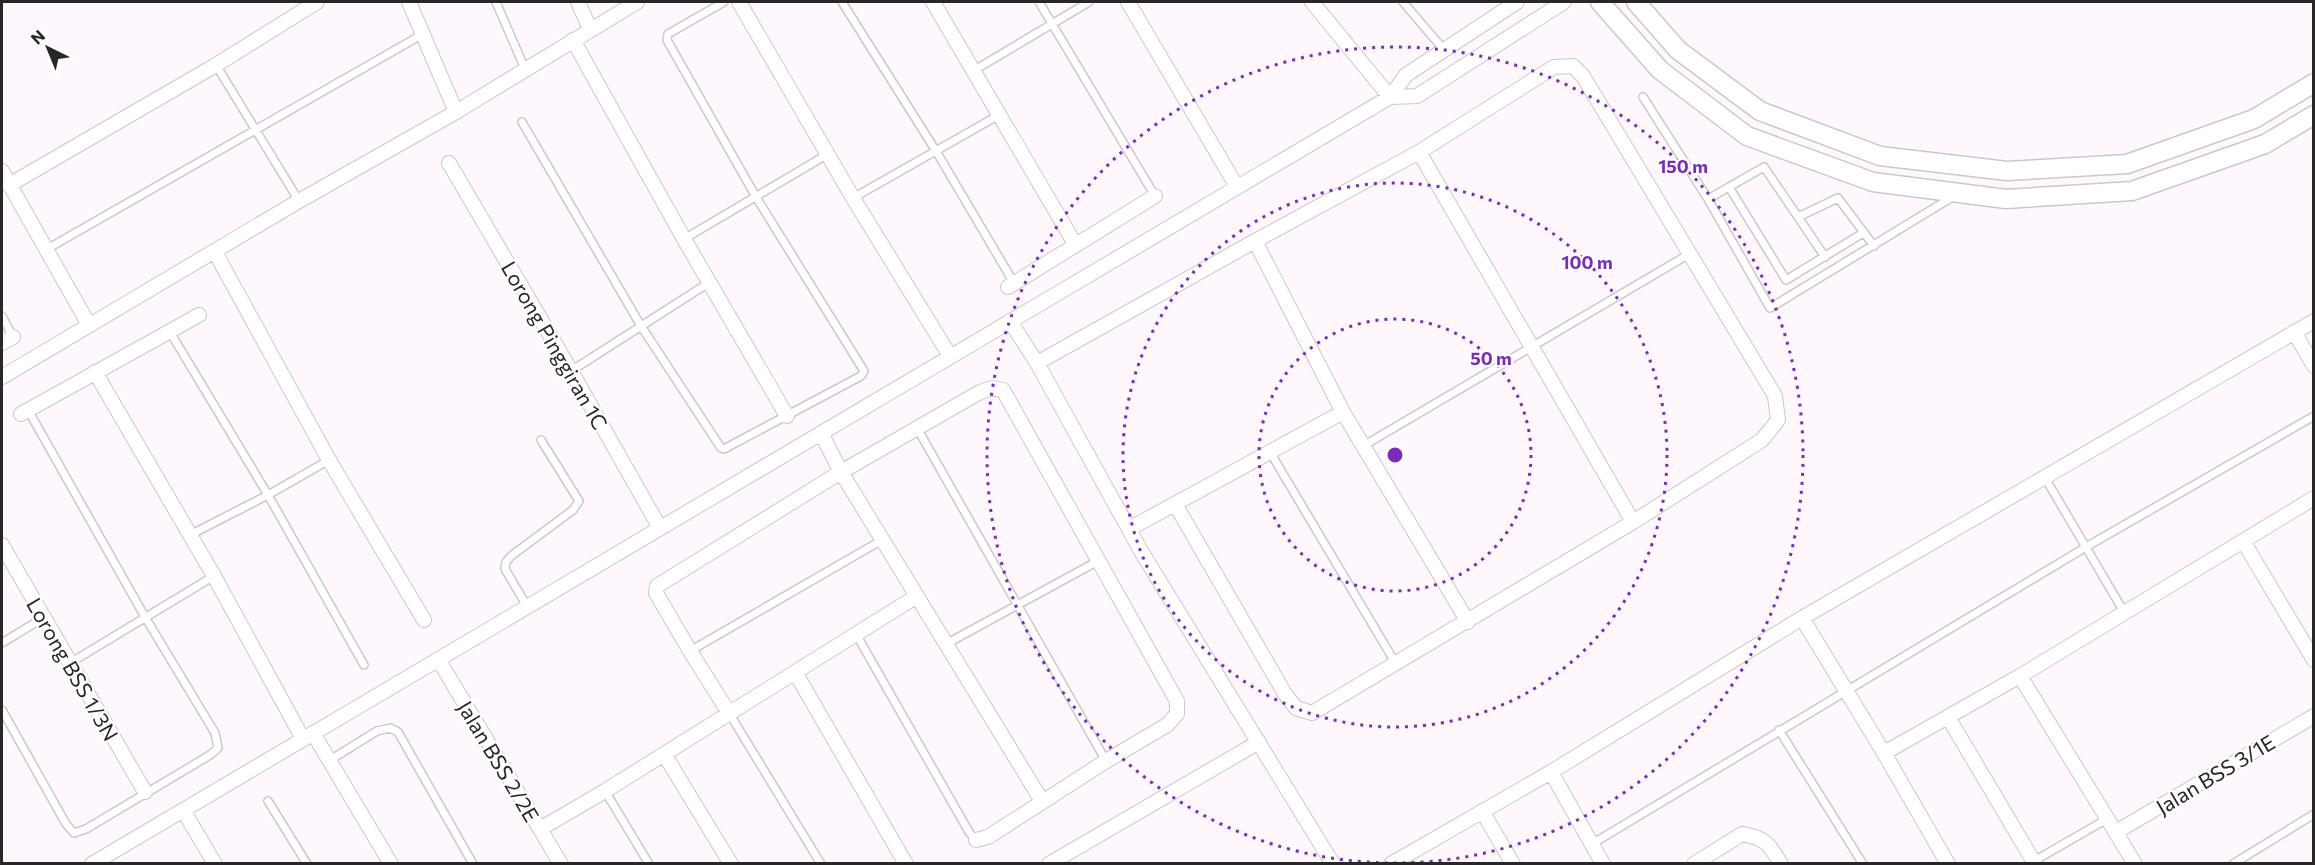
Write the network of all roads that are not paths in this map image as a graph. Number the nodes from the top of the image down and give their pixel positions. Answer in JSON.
{"nodes":[{"id":1,"x":317,"y":2,"type":"edge"},
{"id":2,"x":409,"y":2,"type":"edge"},
{"id":3,"x":496,"y":2,"type":"edge"},
{"id":4,"x":578,"y":2,"type":"edge"},
{"id":5,"x":638,"y":2,"type":"edge"},
{"id":6,"x":724,"y":2,"type":"edge"},
{"id":7,"x":739,"y":2,"type":"edge"},
{"id":8,"x":842,"y":2,"type":"edge"},
{"id":9,"x":933,"y":2,"type":"edge"},
{"id":10,"x":1039,"y":2,"type":"edge"},
{"id":11,"x":1089,"y":2,"type":"edge"},
{"id":12,"x":1128,"y":2,"type":"edge"},
{"id":13,"x":1312,"y":2,"type":"edge"},
{"id":14,"x":1403,"y":2,"type":"edge"},
{"id":15,"x":1517,"y":2,"type":"edge"},
{"id":16,"x":1564,"y":2,"type":"edge"},
{"id":17,"x":1600,"y":2,"type":"edge"},
{"id":18,"x":1635,"y":2,"type":"edge"},
{"id":19,"x":1051,"y":23,"type":"junction"},
{"id":20,"x":590,"y":29,"type":"junction"},
{"id":21,"x":423,"y":34,"type":"junction"},
{"id":22,"x":573,"y":40,"type":"junction"},
{"id":23,"x":1444,"y":50,"type":"junction"},
{"id":24,"x":216,"y":65,"type":"junction"},
{"id":25,"x":525,"y":69,"type":"junction"},
{"id":26,"x":973,"y":71,"type":"junction"},
{"id":27,"x":2313,"y":83,"type":"edge"},
{"id":28,"x":1390,"y":96,"type":"junction"},
{"id":29,"x":1643,"y":97,"type":"dead end"},
{"id":30,"x":456,"y":112,"type":"junction"},
{"id":31,"x":999,"y":115,"type":"junction"},
{"id":32,"x":2313,"y":115,"type":"edge"},
{"id":33,"x":522,"y":122,"type":"dead end"},
{"id":34,"x":256,"y":129,"type":"junction"},
{"id":35,"x":936,"y":151,"type":"junction"},
{"id":36,"x":1419,"y":152,"type":"junction"},
{"id":37,"x":828,"y":154,"type":"junction"},
{"id":38,"x":449,"y":164,"type":"dead end"},
{"id":39,"x":2,"y":171,"type":"edge"},
{"id":40,"x":9,"y":185,"type":"junction"},
{"id":41,"x":1237,"y":187,"type":"junction"},
{"id":42,"x":1729,"y":187,"type":"junction"},
{"id":43,"x":1959,"y":193,"type":"junction"},
{"id":44,"x":1155,"y":196,"type":"joint"},
{"id":45,"x":756,"y":197,"type":"junction"},
{"id":46,"x":853,"y":198,"type":"junction"},
{"id":47,"x":1708,"y":199,"type":"junction"},
{"id":48,"x":299,"y":201,"type":"junction"},
{"id":49,"x":1798,"y":217,"type":"junction"},
{"id":50,"x":1863,"y":233,"type":"junction"},
{"id":51,"x":684,"y":239,"type":"junction"},
{"id":52,"x":1255,"y":241,"type":"junction"},
{"id":53,"x":1075,"y":244,"type":"junction"},
{"id":54,"x":1874,"y":246,"type":"junction"},
{"id":55,"x":47,"y":249,"type":"junction"},
{"id":56,"x":215,"y":252,"type":"junction"},
{"id":57,"x":1691,"y":253,"type":"junction"},
{"id":58,"x":1825,"y":257,"type":"junction"},
{"id":59,"x":710,"y":282,"type":"junction"},
{"id":60,"x":1011,"y":285,"type":"joint"},
{"id":61,"x":199,"y":315,"type":"dead end"},
{"id":62,"x":2,"y":316,"type":"edge"},
{"id":63,"x":1010,"y":321,"type":"junction"},
{"id":64,"x":2313,"y":321,"type":"edge"},
{"id":65,"x":89,"y":325,"type":"junction"},
{"id":66,"x":641,"y":326,"type":"junction"},
{"id":67,"x":171,"y":332,"type":"junction"},
{"id":68,"x":2294,"y":332,"type":"junction"},
{"id":69,"x":7,"y":340,"type":"edge"},
{"id":70,"x":1532,"y":347,"type":"junction"},
{"id":71,"x":950,"y":356,"type":"junction"},
{"id":72,"x":1037,"y":363,"type":"junction"},
{"id":73,"x":2313,"y":366,"type":"edge"},
{"id":74,"x":571,"y":371,"type":"junction"},
{"id":75,"x":95,"y":372,"type":"junction"},
{"id":76,"x":2,"y":377,"type":"edge"},
{"id":77,"x":25,"y":412,"type":"joint"},
{"id":78,"x":1344,"y":412,"type":"junction"},
{"id":79,"x":787,"y":416,"type":"junction"},
{"id":80,"x":2313,"y":416,"type":"edge"},
{"id":81,"x":917,"y":428,"type":"junction"},
{"id":82,"x":821,"y":433,"type":"junction"},
{"id":83,"x":541,"y":440,"type":"dead end"},
{"id":84,"x":1363,"y":446,"type":"junction"},
{"id":85,"x":1270,"y":452,"type":"junction"},
{"id":86,"x":329,"y":460,"type":"junction"},
{"id":87,"x":842,"y":472,"type":"junction"},
{"id":88,"x":2044,"y":476,"type":"junction"},
{"id":89,"x":268,"y":495,"type":"junction"},
{"id":90,"x":2313,"y":499,"type":"edge"},
{"id":91,"x":1175,"y":504,"type":"junction"},
{"id":92,"x":1633,"y":522,"type":"junction"},
{"id":93,"x":660,"y":528,"type":"junction"},
{"id":94,"x":1129,"y":530,"type":"junction"},
{"id":95,"x":190,"y":535,"type":"junction"},
{"id":96,"x":883,"y":540,"type":"junction"},
{"id":97,"x":2243,"y":541,"type":"junction"},
{"id":98,"x":2,"y":545,"type":"edge"},
{"id":99,"x":2086,"y":547,"type":"junction"},
{"id":100,"x":1098,"y":561,"type":"junction"},
{"id":101,"x":214,"y":576,"type":"junction"},
{"id":102,"x":917,"y":596,"type":"junction"},
{"id":103,"x":527,"y":606,"type":"junction"},
{"id":104,"x":1018,"y":606,"type":"junction"},
{"id":105,"x":2124,"y":612,"type":"junction"},
{"id":106,"x":145,"y":617,"type":"junction"},
{"id":107,"x":43,"y":618,"type":"junction"},
{"id":108,"x":1802,"y":618,"type":"junction"},
{"id":109,"x":424,"y":621,"type":"dead end"},
{"id":110,"x":1468,"y":622,"type":"junction"},
{"id":111,"x":856,"y":634,"type":"junction"},
{"id":112,"x":2,"y":643,"type":"edge"},
{"id":113,"x":946,"y":644,"type":"junction"},
{"id":114,"x":690,"y":651,"type":"junction"},
{"id":115,"x":438,"y":659,"type":"junction"},
{"id":116,"x":2313,"y":660,"type":"edge"},
{"id":117,"x":70,"y":663,"type":"junction"},
{"id":118,"x":1396,"y":664,"type":"junction"},
{"id":119,"x":364,"y":665,"type":"dead end"},
{"id":120,"x":795,"y":672,"type":"junction"},
{"id":121,"x":2020,"y":676,"type":"junction"},
{"id":122,"x":1845,"y":690,"type":"junction"},
{"id":123,"x":2,"y":710,"type":"edge"},
{"id":124,"x":729,"y":713,"type":"junction"},
{"id":125,"x":2313,"y":716,"type":"edge"},
{"id":126,"x":1948,"y":717,"type":"junction"},
{"id":127,"x":1779,"y":730,"type":"junction"},
{"id":128,"x":308,"y":736,"type":"junction"},
{"id":129,"x":1259,"y":742,"type":"junction"},
{"id":130,"x":1884,"y":753,"type":"junction"},
{"id":131,"x":664,"y":754,"type":"junction"},
{"id":132,"x":330,"y":760,"type":"junction"},
{"id":133,"x":1106,"y":761,"type":"junction"},
{"id":134,"x":1551,"y":772,"type":"junction"},
{"id":135,"x":605,"y":791,"type":"junction"},
{"id":136,"x":145,"y":792,"type":"junction"},
{"id":137,"x":268,"y":801,"type":"dead end"},
{"id":138,"x":1042,"y":801,"type":"junction"},
{"id":139,"x":183,"y":810,"type":"junction"},
{"id":140,"x":1482,"y":812,"type":"junction"},
{"id":141,"x":2313,"y":814,"type":"edge"},
{"id":142,"x":2108,"y":819,"type":"junction"},
{"id":143,"x":540,"y":829,"type":"junction"},
{"id":144,"x":2116,"y":832,"type":"junction"},
{"id":145,"x":976,"y":840,"type":"joint"},
{"id":146,"x":1592,"y":844,"type":"junction"},
{"id":147,"x":557,"y":862,"type":"edge"},
{"id":148,"x":2035,"y":862,"type":"edge"},
{"id":149,"x":92,"y":864,"type":"edge"},
{"id":150,"x":215,"y":864,"type":"edge"},
{"id":151,"x":307,"y":864,"type":"edge"},
{"id":152,"x":391,"y":864,"type":"edge"},
{"id":153,"x":473,"y":864,"type":"edge"},
{"id":154,"x":649,"y":864,"type":"edge"},
{"id":155,"x":731,"y":864,"type":"edge"},
{"id":156,"x":821,"y":864,"type":"edge"},
{"id":157,"x":906,"y":864,"type":"edge"},
{"id":158,"x":1049,"y":864,"type":"edge"},
{"id":159,"x":1333,"y":864,"type":"edge"},
{"id":160,"x":1391,"y":864,"type":"edge"},
{"id":161,"x":1513,"y":864,"type":"edge"},
{"id":162,"x":1603,"y":864,"type":"edge"},
{"id":163,"x":1694,"y":864,"type":"edge"},
{"id":164,"x":1781,"y":864,"type":"edge"},
{"id":165,"x":1863,"y":864,"type":"edge"},
{"id":166,"x":1948,"y":864,"type":"edge"},
{"id":167,"x":2135,"y":864,"type":"edge"},
{"id":168,"x":2233,"y":864,"type":"edge"}],
"edges":[{"from":1,"to":24,"type":"street"},
{"from":2,"to":21,"type":"street"},
{"from":3,"to":25,"type":"lane"},
{"from":4,"to":20,"type":"street"},
{"from":5,"to":20,"type":"street"},
{"from":6,"to":45,"type":"lane"},
{"from":7,"to":37,"type":"street"},
{"from":8,"to":35,"type":"lane"},
{"from":9,"to":26,"type":"street"},
{"from":10,"to":19,"type":"lane"},
{"from":11,"to":19,"type":"lane"},
{"from":12,"to":41,"type":"street"},
{"from":13,"to":28,"type":"street"},
{"from":14,"to":23,"type":"lane"},
{"from":15,"to":23,"type":"street"},
{"from":16,"to":28,"type":"street"},
{"from":17,"to":43,"type":"street"},
{"from":18,"to":27,"type":"street"},
{"from":19,"to":26,"type":"lane"},
{"from":19,"to":44,"type":"lane"},
{"from":20,"to":22,"type":"street"},
{"from":21,"to":30,"type":"street"},
{"from":21,"to":34,"type":"lane"},
{"from":22,"to":25,"type":"street"},
{"from":22,"to":51,"type":"street"},
{"from":23,"to":28,"type":"street"},
{"from":24,"to":34,"type":"lane"},
{"from":24,"to":40,"type":"street"},
{"from":25,"to":30,"type":"street"},
{"from":26,"to":31,"type":"street"},
{"from":28,"to":41,"type":"street"},
{"from":29,"to":47,"type":"lane"},
{"from":30,"to":48,"type":"street"},
{"from":31,"to":35,"type":"lane"},
{"from":31,"to":53,"type":"street"},
{"from":32,"to":43,"type":"street"},
{"from":33,"to":66,"type":"lane"},
{"from":34,"to":48,"type":"lane"},
{"from":34,"to":55,"type":"lane"},
{"from":35,"to":46,"type":"lane"},
{"from":35,"to":60,"type":"lane"},
{"from":36,"to":52,"type":"street"},
{"from":36,"to":57,"type":"street"},
{"from":36,"to":70,"type":"street"},
{"from":37,"to":45,"type":"lane"},
{"from":37,"to":46,"type":"street"},
{"from":38,"to":74,"type":"street","name":"Lorong Pinggiran 1C"},
{"from":39,"to":40,"type":"street"},
{"from":40,"to":55,"type":"street"},
{"from":41,"to":63,"type":"street"},
{"from":42,"to":47,"type":"lane"},
{"from":42,"to":49,"type":"lane"},
{"from":42,"to":58,"type":"lane"},
{"from":43,"to":54,"type":"lane"},
{"from":44,"to":53,"type":"street"},
{"from":45,"to":51,"type":"lane"},
{"from":45,"to":79,"type":"lane"},
{"from":46,"to":71,"type":"street"},
{"from":47,"to":54,"type":"lane"},
{"from":48,"to":56,"type":"street"},
{"from":49,"to":50,"type":"lane"},
{"from":49,"to":58,"type":"lane"},
{"from":50,"to":54,"type":"lane"},
{"from":50,"to":58,"type":"lane"},
{"from":51,"to":59,"type":"street"},
{"from":52,"to":72,"type":"street"},
{"from":52,"to":78,"type":"street"},
{"from":53,"to":60,"type":"street"},
{"from":55,"to":65,"type":"street"},
{"from":56,"to":65,"type":"street"},
{"from":56,"to":86,"type":"street"},
{"from":57,"to":70,"type":"lane"},
{"from":57,"to":92,"type":"street"},
{"from":59,"to":66,"type":"lane"},
{"from":59,"to":79,"type":"street"},
{"from":61,"to":67,"type":"street"},
{"from":62,"to":69,"type":"lane"},
{"from":63,"to":71,"type":"street"},
{"from":63,"to":72,"type":"street"},
{"from":64,"to":68,"type":"street"},
{"from":65,"to":76,"type":"street"},
{"from":66,"to":74,"type":"lane"},
{"from":66,"to":79,"type":"lane"},
{"from":67,"to":75,"type":"street"},
{"from":67,"to":89,"type":"lane"},
{"from":68,"to":73,"type":"street"},
{"from":68,"to":88,"type":"street"},
{"from":70,"to":84,"type":"lane"},
{"from":70,"to":92,"type":"street"},
{"from":71,"to":82,"type":"street"},
{"from":72,"to":94,"type":"street"},
{"from":74,"to":93,"type":"street","name":"Lorong Pinggiran 1C"},
{"from":75,"to":77,"type":"street"},
{"from":75,"to":95,"type":"street"},
{"from":77,"to":106,"type":"lane"},
{"from":78,"to":84,"type":"street"},
{"from":78,"to":85,"type":"street"},
{"from":80,"to":99,"type":"lane"},
{"from":81,"to":87,"type":"street"},
{"from":81,"to":100,"type":"street"},
{"from":81,"to":104,"type":"lane"},
{"from":82,"to":87,"type":"street"},
{"from":82,"to":93,"type":"street"},
{"from":83,"to":103,"type":"lane"},
{"from":84,"to":110,"type":"street"},
{"from":85,"to":91,"type":"street"},
{"from":85,"to":118,"type":"lane"},
{"from":86,"to":89,"type":"lane"},
{"from":86,"to":109,"type":"street"},
{"from":87,"to":96,"type":"street"},
{"from":87,"to":114,"type":"street"},
{"from":88,"to":99,"type":"lane"},
{"from":88,"to":108,"type":"street"},
{"from":89,"to":95,"type":"lane"},
{"from":89,"to":119,"type":"lane"},
{"from":90,"to":97,"type":"street"},
{"from":91,"to":94,"type":"street"},
{"from":91,"to":118,"type":"street"},
{"from":92,"to":110,"type":"street"},
{"from":93,"to":103,"type":"street"},
{"from":94,"to":129,"type":"street"},
{"from":95,"to":101,"type":"street"},
{"from":96,"to":102,"type":"street"},
{"from":96,"to":114,"type":"lane"},
{"from":97,"to":105,"type":"street"},
{"from":97,"to":116,"type":"street"},
{"from":98,"to":107,"type":"street","name":"Lorong BSS 1/3N"},
{"from":99,"to":105,"type":"lane"},
{"from":99,"to":122,"type":"lane"},
{"from":100,"to":104,"type":"lane"},
{"from":100,"to":133,"type":"street"},
{"from":101,"to":106,"type":"lane"},
{"from":101,"to":128,"type":"street"},
{"from":102,"to":111,"type":"street"},
{"from":102,"to":113,"type":"street"},
{"from":103,"to":115,"type":"street"},
{"from":104,"to":113,"type":"lane"},
{"from":104,"to":133,"type":"lane"},
{"from":105,"to":121,"type":"street"},
{"from":106,"to":117,"type":"lane"},
{"from":106,"to":136,"type":"lane"},
{"from":107,"to":112,"type":"lane"},
{"from":107,"to":117,"type":"street","name":"Lorong BSS 1/3N"},
{"from":108,"to":122,"type":"street"},
{"from":108,"to":134,"type":"street"},
{"from":110,"to":118,"type":"street"},
{"from":111,"to":120,"type":"street"},
{"from":111,"to":145,"type":"lane"},
{"from":113,"to":138,"type":"street"},
{"from":114,"to":124,"type":"street"},
{"from":115,"to":128,"type":"street"},
{"from":115,"to":143,"type":"street","name":"Jalan BSS 2/2E"},
{"from":117,"to":136,"type":"street","name":"Lorong BSS 1/3N"},
{"from":120,"to":124,"type":"street"},
{"from":120,"to":157,"type":"street"},
{"from":121,"to":126,"type":"street"},
{"from":121,"to":142,"type":"street"},
{"from":122,"to":127,"type":"lane"},
{"from":122,"to":130,"type":"street"},
{"from":123,"to":136,"type":"lane"},
{"from":124,"to":131,"type":"street"},
{"from":124,"to":156,"type":"lane"},
{"from":125,"to":144,"type":"street","name":"Jalan BSS 3/1E"},
{"from":126,"to":130,"type":"street"},
{"from":126,"to":148,"type":"street"},
{"from":127,"to":146,"type":"lane"},
{"from":127,"to":165,"type":"lane"},
{"from":128,"to":132,"type":"street"},
{"from":128,"to":139,"type":"street"},
{"from":129,"to":158,"type":"street"},
{"from":129,"to":159,"type":"street"},
{"from":130,"to":166,"type":"street"},
{"from":131,"to":135,"type":"street"},
{"from":131,"to":155,"type":"street"},
{"from":132,"to":152,"type":"street"},
{"from":132,"to":153,"type":"lane"},
{"from":133,"to":138,"type":"street"},
{"from":134,"to":140,"type":"street"},
{"from":134,"to":146,"type":"street"},
{"from":135,"to":143,"type":"street"},
{"from":135,"to":154,"type":"lane"},
{"from":137,"to":151,"type":"lane"},
{"from":138,"to":145,"type":"street"},
{"from":139,"to":149,"type":"street"},
{"from":139,"to":150,"type":"street"},
{"from":140,"to":160,"type":"street"},
{"from":140,"to":161,"type":"street"},
{"from":141,"to":168,"type":"lane"},
{"from":142,"to":144,"type":"street"},
{"from":142,"to":148,"type":"lane"},
{"from":143,"to":147,"type":"street","name":"Jalan BSS 2/2E"},
{"from":144,"to":167,"type":"street"},
{"from":146,"to":162,"type":"street"},
{"from":163,"to":164,"type":"street"}]}
